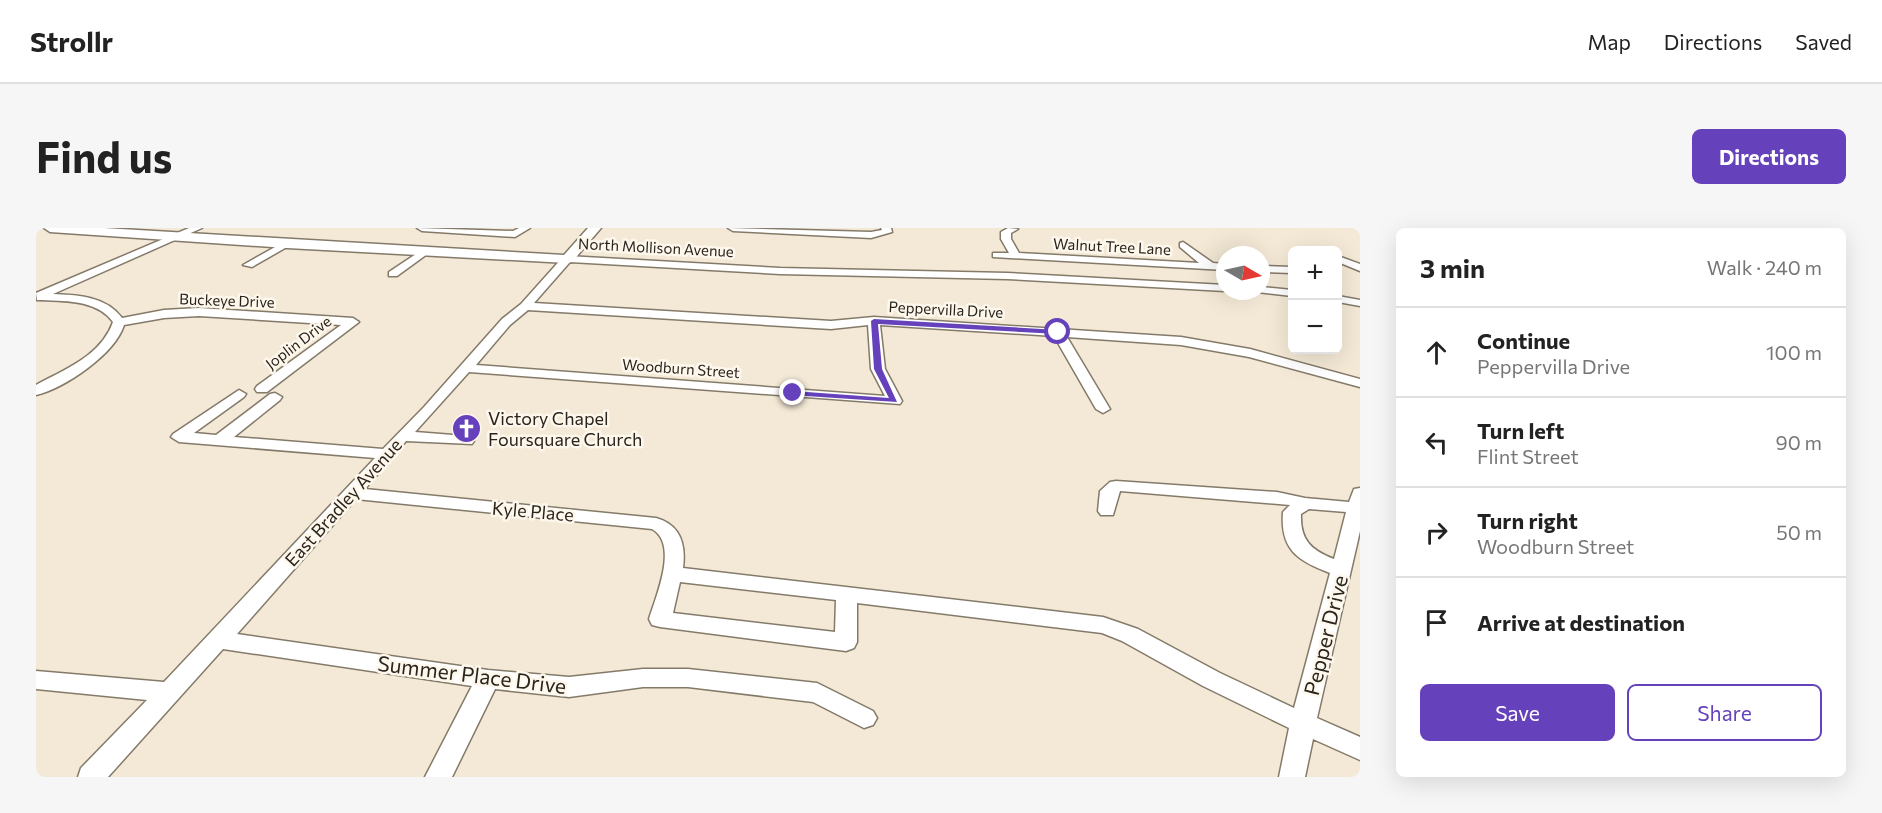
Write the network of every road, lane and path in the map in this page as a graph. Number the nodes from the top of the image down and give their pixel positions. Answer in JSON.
{"nodes":[{"id":1,"x":50,"y":228,"type":"edge"},
{"id":2,"x":197,"y":228,"type":"edge"},
{"id":3,"x":422,"y":228,"type":"edge"},
{"id":4,"x":525,"y":228,"type":"edge"},
{"id":5,"x":595,"y":228,"type":"edge"},
{"id":6,"x":733,"y":228,"type":"edge"},
{"id":7,"x":886,"y":228,"type":"edge"},
{"id":8,"x":79,"y":229,"type":"edge"},
{"id":9,"x":1013,"y":229,"type":"edge"},
{"id":10,"x":464,"y":230,"type":"edge"},
{"id":11,"x":175,"y":237,"type":"junction"},
{"id":12,"x":287,"y":244,"type":"junction"},
{"id":13,"x":1183,"y":245,"type":"dead end"},
{"id":14,"x":426,"y":252,"type":"junction"},
{"id":15,"x":997,"y":255,"type":"dead end"},
{"id":16,"x":1016,"y":256,"type":"junction"},
{"id":17,"x":567,"y":259,"type":"junction"},
{"id":18,"x":1342,"y":261,"type":"edge"},
{"id":19,"x":248,"y":265,"type":"dead end"},
{"id":20,"x":1210,"y":266,"type":"junction"},
{"id":21,"x":1216,"y":266,"type":"edge"},
{"id":22,"x":1360,"y":268,"type":"edge"},
{"id":23,"x":1270,"y":269,"type":"edge"},
{"id":24,"x":1288,"y":270,"type":"edge"},
{"id":25,"x":1342,"y":272,"type":"edge"},
{"id":26,"x":393,"y":274,"type":"dead end"},
{"id":27,"x":1360,"y":274,"type":"edge"},
{"id":28,"x":1216,"y":288,"type":"edge"},
{"id":29,"x":1270,"y":291,"type":"edge"},
{"id":30,"x":1288,"y":293,"type":"edge"},
{"id":31,"x":36,"y":297,"type":"edge"},
{"id":32,"x":1342,"y":300,"type":"edge"},
{"id":33,"x":1360,"y":303,"type":"edge"},
{"id":34,"x":525,"y":306,"type":"junction"},
{"id":35,"x":874,"y":321,"type":"junction"},
{"id":36,"x":119,"y":322,"type":"junction"},
{"id":37,"x":353,"y":322,"type":"joint"},
{"id":38,"x":1058,"y":332,"type":"junction"},
{"id":39,"x":465,"y":368,"type":"junction"},
{"id":40,"x":1360,"y":383,"type":"edge"},
{"id":41,"x":36,"y":391,"type":"edge"},
{"id":42,"x":239,"y":394,"type":"dead end"},
{"id":43,"x":1103,"y":409,"type":"dead end"},
{"id":44,"x":402,"y":436,"type":"junction"},
{"id":45,"x":220,"y":440,"type":"junction"},
{"id":46,"x":466,"y":441,"type":"dead end"},
{"id":47,"x":386,"y":454,"type":"junction"},
{"id":48,"x":350,"y":493,"type":"junction"},
{"id":49,"x":1358,"y":500,"type":"edge"},
{"id":50,"x":1305,"y":503,"type":"junction"},
{"id":51,"x":1107,"y":511,"type":"dead end"},
{"id":52,"x":1355,"y":540,"type":"edge"},
{"id":53,"x":1342,"y":570,"type":"junction"},
{"id":54,"x":672,"y":574,"type":"junction"},
{"id":55,"x":847,"y":594,"type":"junction"},
{"id":56,"x":216,"y":639,"type":"junction"},
{"id":57,"x":488,"y":679,"type":"junction"},
{"id":58,"x":36,"y":680,"type":"edge"},
{"id":59,"x":168,"y":692,"type":"junction"},
{"id":60,"x":864,"y":718,"type":"dead end"},
{"id":61,"x":1303,"y":723,"type":"junction"},
{"id":62,"x":1360,"y":749,"type":"edge"},
{"id":63,"x":91,"y":777,"type":"edge"},
{"id":64,"x":438,"y":777,"type":"edge"},
{"id":65,"x":1292,"y":777,"type":"edge"}],
"edges":[{"from":1,"to":8,"type":"main road","name":"North Mollison Avenue"},
{"from":2,"to":11,"type":"street"},
{"from":3,"to":10,"type":"street"},
{"from":4,"to":10,"type":"street"},
{"from":5,"to":17,"type":"main road","name":"East Bradley Avenue"},
{"from":6,"to":7,"type":"street"},
{"from":8,"to":11,"type":"main road","name":"North Mollison Avenue"},
{"from":9,"to":16,"type":"street"},
{"from":11,"to":12,"type":"main road","name":"North Mollison Avenue"},
{"from":11,"to":31,"type":"street"},
{"from":12,"to":14,"type":"main road","name":"North Mollison Avenue"},
{"from":12,"to":19,"type":"street"},
{"from":13,"to":20,"type":"street"},
{"from":14,"to":17,"type":"main road","name":"North Mollison Avenue"},
{"from":14,"to":26,"type":"street"},
{"from":15,"to":16,"type":"street","name":"Walnut Tree Lane"},
{"from":16,"to":20,"type":"street","name":"Walnut Tree Lane"},
{"from":17,"to":28,"type":"street","name":"North Mollison Avenue"},
{"from":17,"to":34,"type":"street","name":"East Bradley Avenue"},
{"from":18,"to":22,"type":"street"},
{"from":20,"to":21,"type":"street","name":"Walnut Tree Lane"},
{"from":23,"to":24,"type":"street"},
{"from":25,"to":27,"type":"street"},
{"from":29,"to":30,"type":"street"},
{"from":31,"to":36,"type":"street"},
{"from":32,"to":33,"type":"street"},
{"from":34,"to":35,"type":"street","name":"Peppervilla Drive"},
{"from":34,"to":39,"type":"street","name":"East Bradley Avenue"},
{"from":35,"to":38,"type":"street","name":"Peppervilla Drive"},
{"from":35,"to":39,"type":"street","name":"Woodburn Street"},
{"from":36,"to":37,"type":"street","name":"Buckeye Drive"},
{"from":36,"to":41,"type":"street"},
{"from":37,"to":45,"type":"street","name":"Joplin Drive"},
{"from":38,"to":40,"type":"street","name":"Peppervilla Drive"},
{"from":38,"to":43,"type":"street"},
{"from":39,"to":44,"type":"street","name":"East Bradley Avenue"},
{"from":42,"to":45,"type":"street"},
{"from":44,"to":46,"type":"street"},
{"from":44,"to":47,"type":"street","name":"East Bradley Avenue"},
{"from":45,"to":47,"type":"street"},
{"from":47,"to":48,"type":"street","name":"East Bradley Avenue"},
{"from":48,"to":54,"type":"street","name":"Kyle Place"},
{"from":48,"to":56,"type":"street","name":"East Bradley Avenue"},
{"from":49,"to":50,"type":"street"},
{"from":49,"to":52,"type":"street","name":"Pepper Drive"},
{"from":50,"to":51,"type":"street"},
{"from":50,"to":53,"type":"street"},
{"from":52,"to":53,"type":"street","name":"Pepper Drive"},
{"from":53,"to":61,"type":"street","name":"Pepper Drive"},
{"from":54,"to":55,"type":"street"},
{"from":54,"to":55,"type":"street","name":"Kyle Place"},
{"from":55,"to":61,"type":"street"},
{"from":56,"to":57,"type":"street","name":"Summer Place Drive"},
{"from":56,"to":59,"type":"street","name":"East Bradley Avenue"},
{"from":57,"to":60,"type":"street","name":"Summer Place Drive"},
{"from":57,"to":64,"type":"street"},
{"from":58,"to":59,"type":"street"},
{"from":59,"to":63,"type":"street","name":"East Bradley Avenue"},
{"from":61,"to":62,"type":"street"},
{"from":61,"to":65,"type":"street","name":"Pepper Drive"}]}
